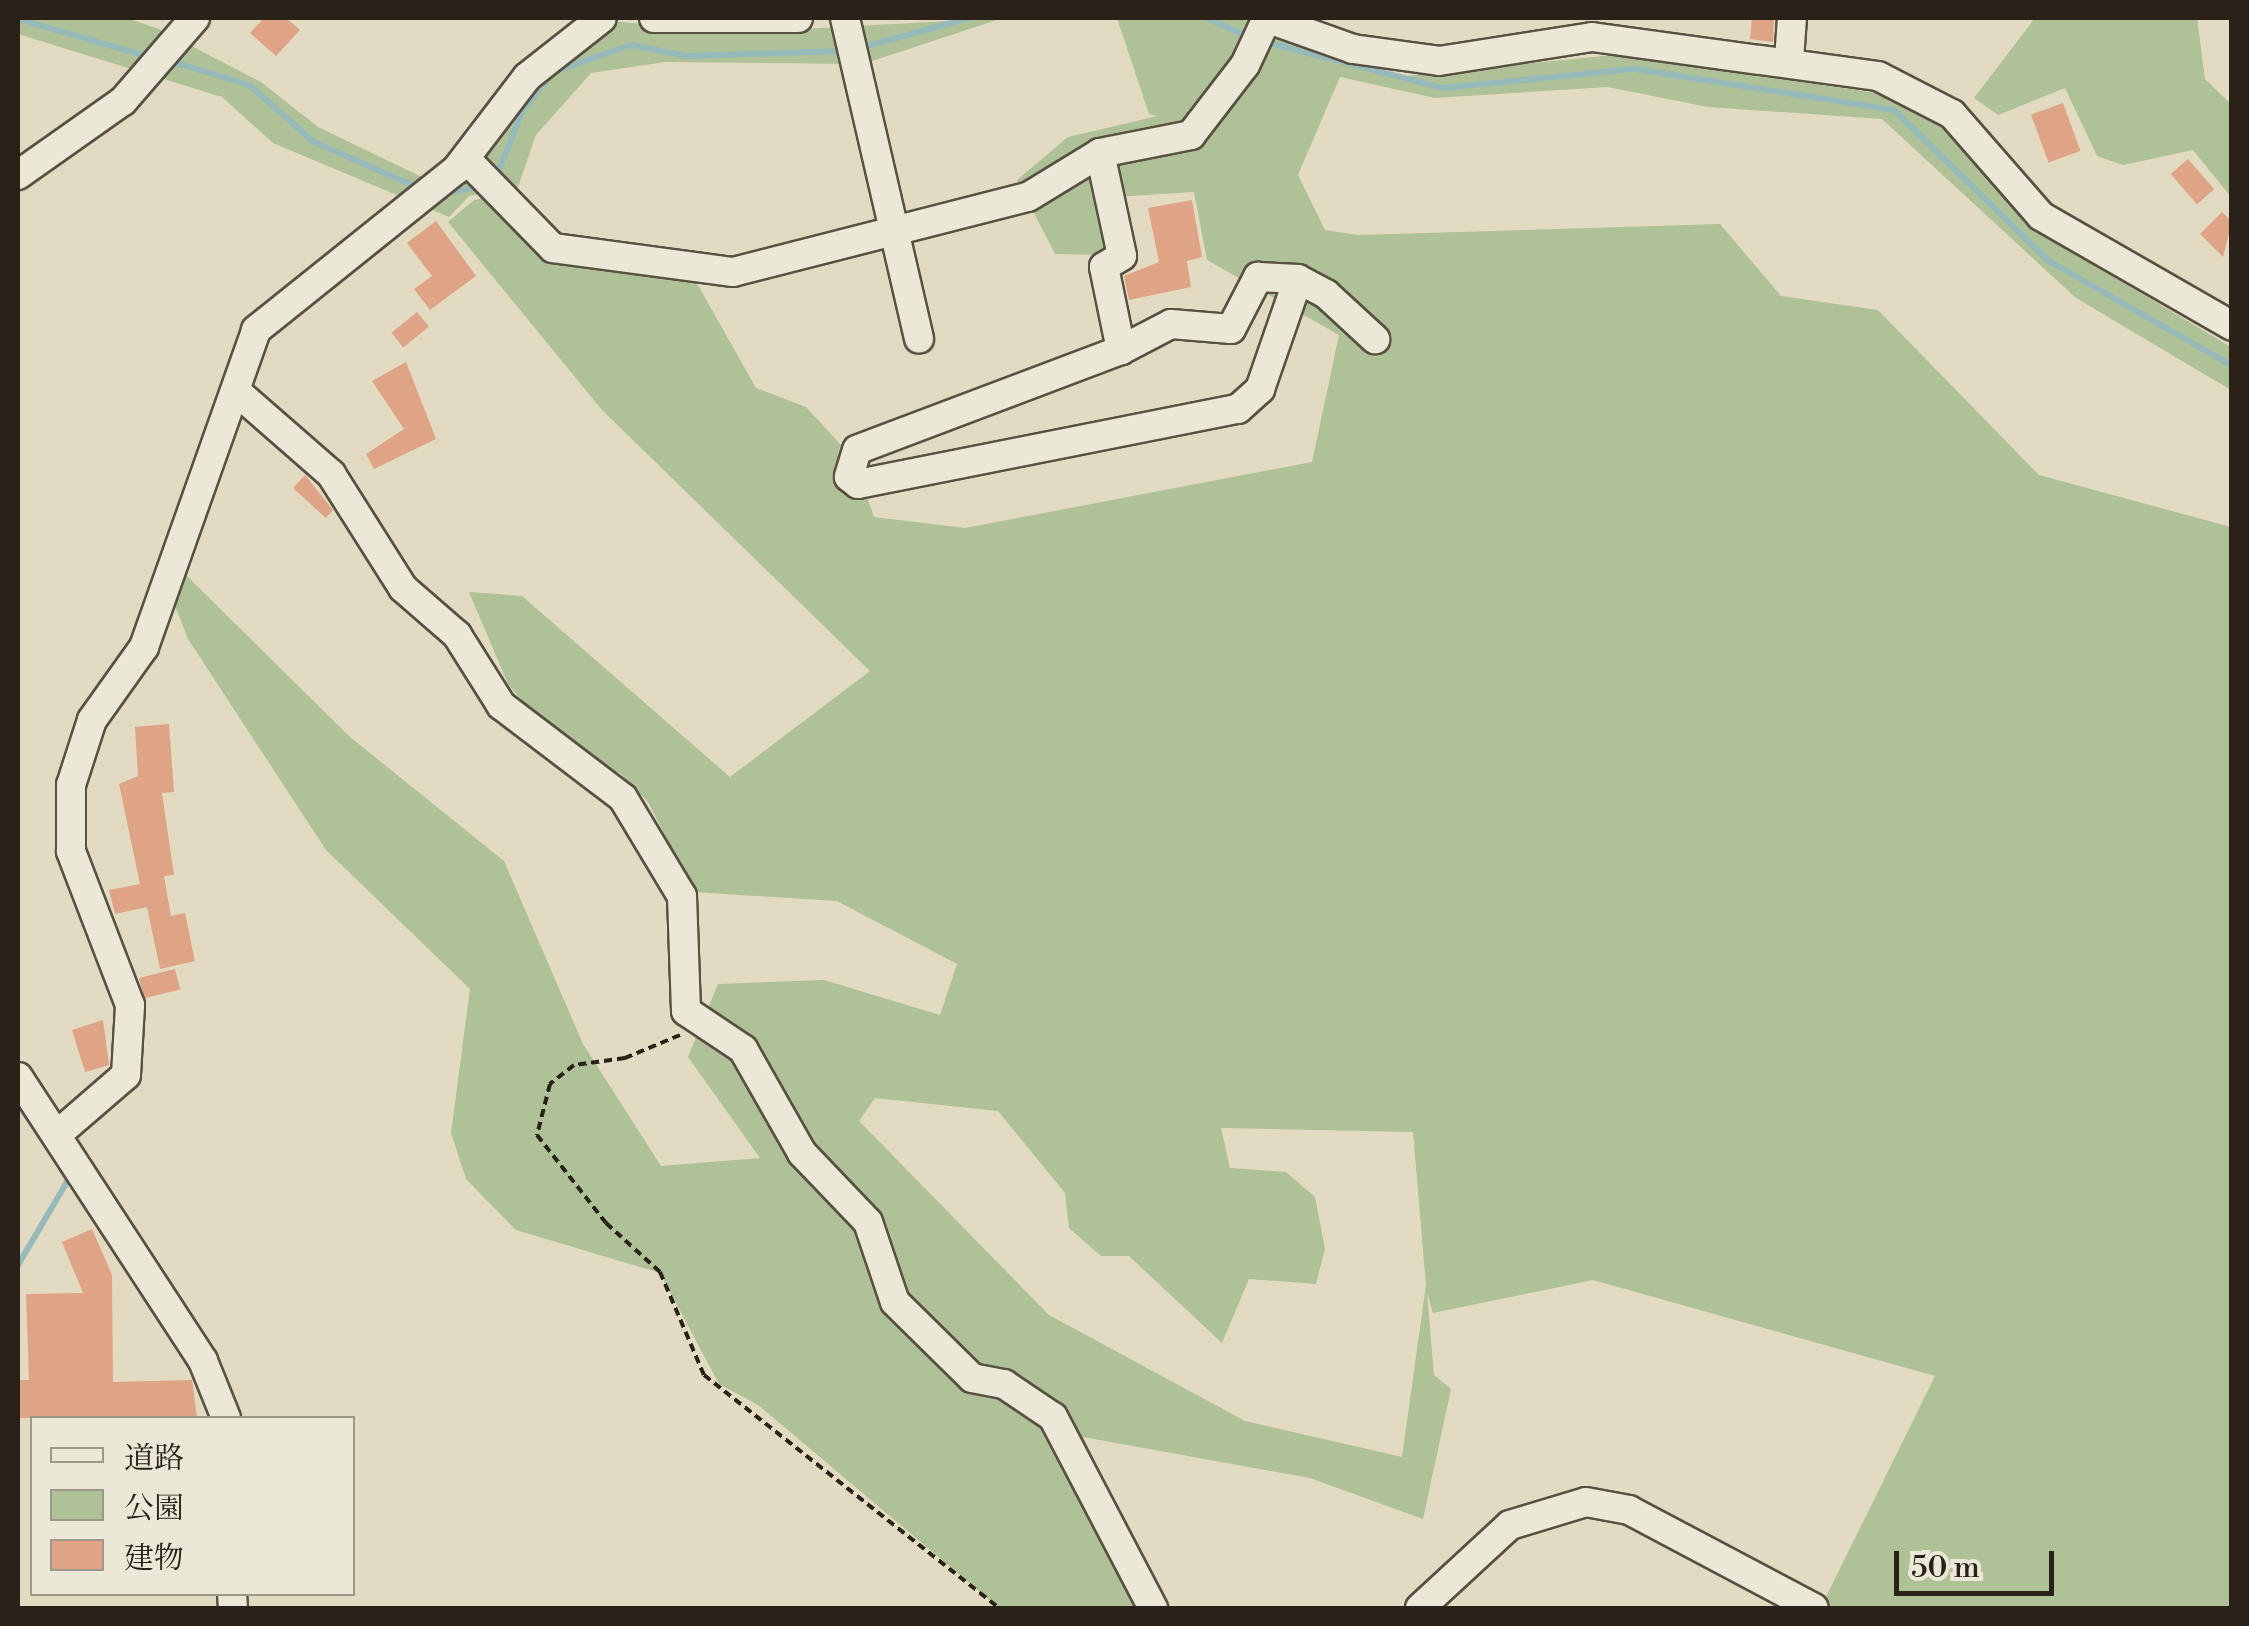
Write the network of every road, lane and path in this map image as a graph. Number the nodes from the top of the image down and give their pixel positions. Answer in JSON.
{"nodes":[{"id":1,"x":195,"y":18,"type":"edge"},
{"id":2,"x":602,"y":18,"type":"edge"},
{"id":3,"x":654,"y":18,"type":"edge"},
{"id":4,"x":796,"y":18,"type":"edge"},
{"id":5,"x":845,"y":18,"type":"edge"},
{"id":6,"x":1266,"y":18,"type":"edge"},
{"id":7,"x":1792,"y":18,"type":"edge"},
{"id":8,"x":1789,"y":60,"type":"junction"},
{"id":9,"x":1100,"y":154,"type":"junction"},
{"id":10,"x":466,"y":160,"type":"junction"},
{"id":11,"x":18,"y":175,"type":"edge"},
{"id":12,"x":894,"y":232,"type":"junction"},
{"id":13,"x":1298,"y":279,"type":"junction"},
{"id":14,"x":2232,"y":326,"type":"edge"},
{"id":15,"x":919,"y":339,"type":"dead end"},
{"id":16,"x":1375,"y":339,"type":"dead end"},
{"id":17,"x":1122,"y":350,"type":"junction"},
{"id":18,"x":237,"y":392,"type":"junction"},
{"id":19,"x":686,"y":1011,"type":"junction"},
{"id":20,"x":18,"y":1077,"type":"edge"},
{"id":21,"x":60,"y":1132,"type":"junction"},
{"id":22,"x":225,"y":1416,"type":"edge"},
{"id":23,"x":999,"y":1608,"type":"edge"},
{"id":24,"x":1153,"y":1608,"type":"edge"},
{"id":25,"x":1420,"y":1608,"type":"edge"},
{"id":26,"x":1814,"y":1608,"type":"edge"}],
"edges":[{"from":1,"to":11,"type":"street"},
{"from":2,"to":10,"type":"street"},
{"from":3,"to":4,"type":"street"},
{"from":5,"to":12,"type":"street"},
{"from":6,"to":8,"type":"street"},
{"from":6,"to":9,"type":"street"},
{"from":7,"to":8,"type":"street"},
{"from":8,"to":14,"type":"street"},
{"from":9,"to":12,"type":"street"},
{"from":9,"to":17,"type":"street"},
{"from":10,"to":12,"type":"street"},
{"from":10,"to":18,"type":"street"},
{"from":12,"to":15,"type":"street"},
{"from":13,"to":16,"type":"street"},
{"from":13,"to":17,"type":"street"},
{"from":13,"to":17,"type":"street"},
{"from":18,"to":19,"type":"street"},
{"from":18,"to":21,"type":"street"},
{"from":19,"to":23,"type":"path"},
{"from":19,"to":24,"type":"street"},
{"from":20,"to":21,"type":"street"},
{"from":21,"to":22,"type":"street"},
{"from":25,"to":26,"type":"street"}]}
